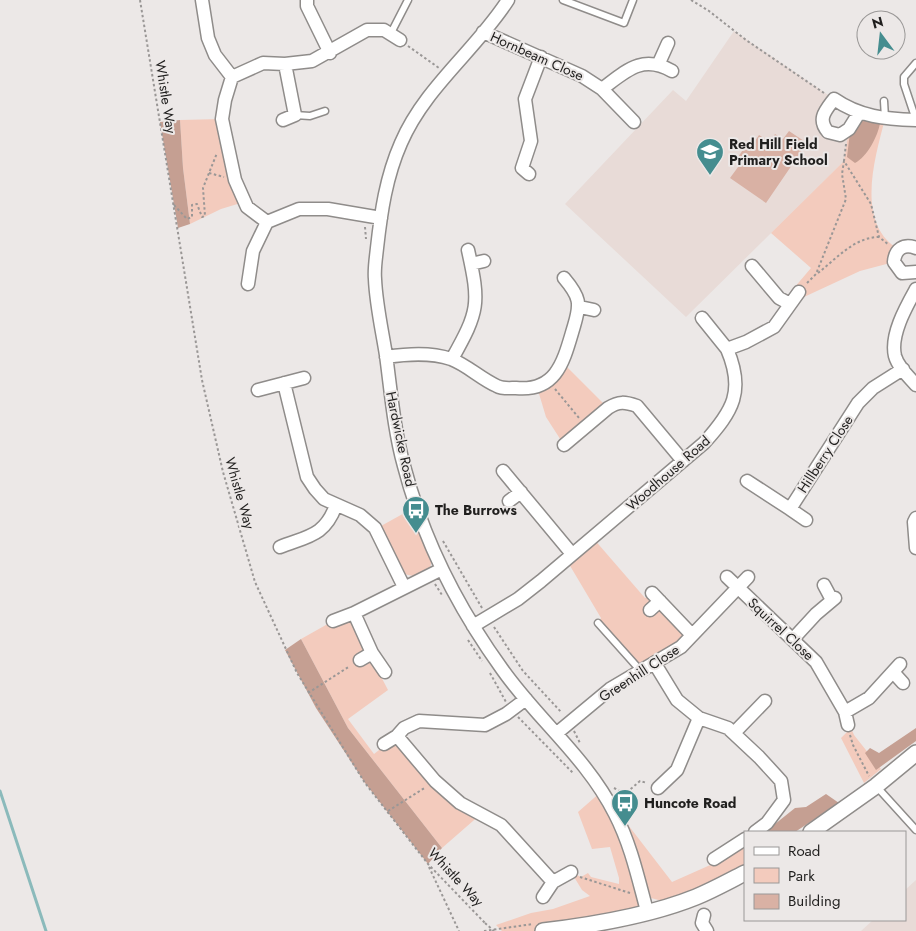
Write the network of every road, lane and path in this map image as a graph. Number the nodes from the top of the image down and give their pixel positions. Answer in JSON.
{"nodes":[{"id":1,"x":140,"y":0,"type":"edge"},
{"id":2,"x":202,"y":0,"type":"edge"},
{"id":3,"x":307,"y":0,"type":"edge"},
{"id":4,"x":408,"y":0,"type":"edge"},
{"id":5,"x":508,"y":0,"type":"edge"},
{"id":6,"x":563,"y":0,"type":"edge"},
{"id":7,"x":633,"y":0,"type":"edge"},
{"id":8,"x":691,"y":0,"type":"edge"},
{"id":9,"x":483,"y":32,"type":"junction"},
{"id":10,"x":396,"y":36,"type":"junction"},
{"id":11,"x":668,"y":43,"type":"dead end"},
{"id":12,"x":330,"y":53,"type":"junction"},
{"id":13,"x":541,"y":57,"type":"junction"},
{"id":14,"x":444,"y":63,"type":"dead end"},
{"id":15,"x":659,"y":63,"type":"junction"},
{"id":16,"x":916,"y":63,"type":"edge"},
{"id":17,"x":285,"y":64,"type":"junction"},
{"id":18,"x":440,"y":68,"type":"junction"},
{"id":19,"x":672,"y":71,"type":"dead end"},
{"id":20,"x":436,"y":74,"type":"dead end"},
{"id":21,"x":232,"y":78,"type":"junction"},
{"id":22,"x":602,"y":89,"type":"junction"},
{"id":23,"x":834,"y":99,"type":"junction"},
{"id":24,"x":884,"y":101,"type":"dead end"},
{"id":25,"x":324,"y":111,"type":"dead end"},
{"id":26,"x":858,"y":113,"type":"junction"},
{"id":27,"x":295,"y":115,"type":"junction"},
{"id":28,"x":885,"y":119,"type":"junction"},
{"id":29,"x":282,"y":120,"type":"dead end"},
{"id":30,"x":916,"y":120,"type":"edge"},
{"id":31,"x":634,"y":122,"type":"dead end"},
{"id":32,"x":849,"y":129,"type":"junction"},
{"id":33,"x":225,"y":132,"type":"junction"},
{"id":34,"x":844,"y":161,"type":"junction"},
{"id":35,"x":521,"y":168,"type":"dead end"},
{"id":36,"x":174,"y":205,"type":"junction"},
{"id":37,"x":365,"y":216,"type":"junction"},
{"id":38,"x":381,"y":218,"type":"junction"},
{"id":39,"x":267,"y":222,"type":"junction"},
{"id":40,"x":879,"y":238,"type":"junction"},
{"id":41,"x":366,"y":247,"type":"dead end"},
{"id":42,"x":916,"y":248,"type":"edge"},
{"id":43,"x":468,"y":250,"type":"dead end"},
{"id":44,"x":897,"y":250,"type":"junction"},
{"id":45,"x":484,"y":261,"type":"dead end"},
{"id":46,"x":471,"y":264,"type":"junction"},
{"id":47,"x":752,"y":266,"type":"dead end"},
{"id":48,"x":916,"y":272,"type":"edge"},
{"id":49,"x":816,"y":274,"type":"junction"},
{"id":50,"x":564,"y":278,"type":"dead end"},
{"id":51,"x":248,"y":284,"type":"dead end"},
{"id":52,"x":916,"y":289,"type":"edge"},
{"id":53,"x":799,"y":292,"type":"joint"},
{"id":54,"x":790,"y":304,"type":"junction"},
{"id":55,"x":580,"y":307,"type":"junction"},
{"id":56,"x":594,"y":310,"type":"dead end"},
{"id":57,"x":702,"y":318,"type":"dead end"},
{"id":58,"x":727,"y":349,"type":"junction"},
{"id":59,"x":386,"y":357,"type":"junction"},
{"id":60,"x":452,"y":359,"type":"junction"},
{"id":61,"x":903,"y":370,"type":"junction"},
{"id":62,"x":304,"y":378,"type":"dead end"},
{"id":63,"x":549,"y":381,"type":"junction"},
{"id":64,"x":284,"y":383,"type":"junction"},
{"id":65,"x":916,"y":385,"type":"edge"},
{"id":66,"x":258,"y":390,"type":"dead end"},
{"id":67,"x":586,"y":427,"type":"junction"},
{"id":68,"x":564,"y":446,"type":"dead end"},
{"id":69,"x":683,"y":461,"type":"junction"},
{"id":70,"x":504,"y":471,"type":"dead end"},
{"id":71,"x":746,"y":481,"type":"dead end"},
{"id":72,"x":521,"y":492,"type":"junction"},
{"id":73,"x":509,"y":501,"type":"dead end"},
{"id":74,"x":336,"y":505,"type":"junction"},
{"id":75,"x":790,"y":509,"type":"junction"},
{"id":76,"x":916,"y":518,"type":"edge"},
{"id":77,"x":806,"y":520,"type":"dead end"},
{"id":78,"x":289,"y":529,"type":"dead end"},
{"id":79,"x":439,"y":534,"type":"dead end"},
{"id":80,"x":295,"y":541,"type":"junction"},
{"id":81,"x":280,"y":547,"type":"dead end"},
{"id":82,"x":916,"y":548,"type":"edge"},
{"id":83,"x":572,"y":554,"type":"junction"},
{"id":84,"x":442,"y":569,"type":"junction"},
{"id":85,"x":428,"y":575,"type":"junction"},
{"id":86,"x":727,"y":577,"type":"dead end"},
{"id":87,"x":748,"y":577,"type":"dead end"},
{"id":88,"x":824,"y":585,"type":"dead end"},
{"id":89,"x":404,"y":587,"type":"junction"},
{"id":90,"x":737,"y":587,"type":"junction"},
{"id":91,"x":444,"y":598,"type":"dead end"},
{"id":92,"x":650,"y":610,"type":"dead end"},
{"id":93,"x":354,"y":613,"type":"junction"},
{"id":94,"x":487,"y":617,"type":"junction"},
{"id":95,"x":333,"y":620,"type":"dead end"},
{"id":96,"x":598,"y":623,"type":"dead end"},
{"id":97,"x":469,"y":630,"type":"junction"},
{"id":98,"x":692,"y":634,"type":"junction"},
{"id":99,"x":793,"y":640,"type":"junction"},
{"id":100,"x":372,"y":653,"type":"junction"},
{"id":101,"x":360,"y":660,"type":"joint"},
{"id":102,"x":483,"y":663,"type":"dead end"},
{"id":103,"x":654,"y":664,"type":"junction"},
{"id":104,"x":488,"y":670,"type":"dead end"},
{"id":105,"x":640,"y":670,"type":"junction"},
{"id":106,"x":385,"y":672,"type":"dead end"},
{"id":107,"x":902,"y":683,"type":"dead end"},
{"id":108,"x":308,"y":693,"type":"junction"},
{"id":109,"x":526,"y":699,"type":"junction"},
{"id":110,"x":765,"y":701,"type":"dead end"},
{"id":111,"x":512,"y":710,"type":"junction"},
{"id":112,"x":845,"y":712,"type":"junction"},
{"id":113,"x":699,"y":718,"type":"junction"},
{"id":114,"x":570,"y":722,"type":"junction"},
{"id":115,"x":848,"y":725,"type":"joint"},
{"id":116,"x":558,"y":733,"type":"junction"},
{"id":117,"x":734,"y":733,"type":"junction"},
{"id":118,"x":396,"y":736,"type":"junction"},
{"id":119,"x":384,"y":744,"type":"dead end"},
{"id":120,"x":582,"y":747,"type":"dead end"},
{"id":121,"x":914,"y":758,"type":"edge"},
{"id":122,"x":577,"y":777,"type":"dead end"},
{"id":123,"x":435,"y":781,"type":"junction"},
{"id":124,"x":595,"y":782,"type":"junction"},
{"id":125,"x":876,"y":786,"type":"junction"},
{"id":126,"x":658,"y":788,"type":"joint"},
{"id":127,"x":388,"y":811,"type":"junction"},
{"id":128,"x":916,"y":830,"type":"edge"},
{"id":129,"x":756,"y":831,"type":"edge"},
{"id":130,"x":812,"y":831,"type":"edge"},
{"id":131,"x":744,"y":839,"type":"edge"},
{"id":132,"x":714,"y":859,"type":"dead end"},
{"id":133,"x":428,"y":864,"type":"junction"},
{"id":134,"x":571,"y":872,"type":"joint"},
{"id":135,"x":744,"y":873,"type":"edge"},
{"id":136,"x":553,"y":882,"type":"junction"},
{"id":137,"x":543,"y":898,"type":"dead end"},
{"id":138,"x":645,"y":904,"type":"junction"},
{"id":139,"x":704,"y":915,"type":"dead end"},
{"id":140,"x":539,"y":927,"type":"edge"},
{"id":141,"x":578,"y":929,"type":"edge"},
{"id":142,"x":459,"y":931,"type":"edge"},
{"id":143,"x":484,"y":931,"type":"edge"},
{"id":144,"x":494,"y":931,"type":"edge"},
{"id":145,"x":707,"y":931,"type":"edge"}],
"edges":[{"from":1,"to":36,"type":"path","name":"Whistle Way"},
{"from":2,"to":21,"type":"street"},
{"from":3,"to":12,"type":"street"},
{"from":4,"to":10,"type":"lane"},
{"from":5,"to":9,"type":"street","name":"Hardwicke Road"},
{"from":6,"to":7,"type":"lane"},
{"from":8,"to":23,"type":"path"},
{"from":9,"to":13,"type":"street","name":"Hornbeam Close"},
{"from":9,"to":38,"type":"street","name":"Hardwicke Road"},
{"from":10,"to":12,"type":"street"},
{"from":10,"to":18,"type":"path"},
{"from":11,"to":15,"type":"street"},
{"from":12,"to":17,"type":"street"},
{"from":13,"to":22,"type":"street","name":"Hornbeam Close"},
{"from":13,"to":35,"type":"street"},
{"from":14,"to":18,"type":"path"},
{"from":15,"to":19,"type":"street"},
{"from":15,"to":22,"type":"street"},
{"from":16,"to":30,"type":"lane"},
{"from":17,"to":21,"type":"street"},
{"from":17,"to":27,"type":"street"},
{"from":18,"to":20,"type":"path"},
{"from":21,"to":33,"type":"street"},
{"from":22,"to":31,"type":"street","name":"Hornbeam Close"},
{"from":23,"to":26,"type":"street"},
{"from":23,"to":32,"type":"street"},
{"from":24,"to":28,"type":"lane"},
{"from":25,"to":27,"type":"lane"},
{"from":26,"to":28,"type":"street"},
{"from":26,"to":32,"type":"street"},
{"from":27,"to":29,"type":"street"},
{"from":28,"to":30,"type":"street"},
{"from":32,"to":34,"type":"path"},
{"from":33,"to":36,"type":"path"},
{"from":33,"to":39,"type":"street"},
{"from":34,"to":40,"type":"path"},
{"from":34,"to":49,"type":"path"},
{"from":36,"to":108,"type":"path","name":"Whistle Way"},
{"from":37,"to":38,"type":"street"},
{"from":37,"to":39,"type":"street"},
{"from":37,"to":41,"type":"path"},
{"from":38,"to":59,"type":"street","name":"Hardwicke Road"},
{"from":39,"to":51,"type":"street"},
{"from":40,"to":44,"type":"path"},
{"from":40,"to":49,"type":"path"},
{"from":42,"to":44,"type":"street"},
{"from":43,"to":46,"type":"street"},
{"from":44,"to":48,"type":"street"},
{"from":45,"to":46,"type":"street"},
{"from":46,"to":60,"type":"street"},
{"from":47,"to":54,"type":"street"},
{"from":49,"to":53,"type":"path"},
{"from":50,"to":55,"type":"street"},
{"from":52,"to":61,"type":"street"},
{"from":53,"to":54,"type":"street"},
{"from":54,"to":58,"type":"street"},
{"from":55,"to":56,"type":"street"},
{"from":55,"to":63,"type":"street"},
{"from":57,"to":58,"type":"street"},
{"from":58,"to":69,"type":"street","name":"Woodhouse Road"},
{"from":59,"to":60,"type":"street"},
{"from":59,"to":84,"type":"street","name":"Hardwicke Road"},
{"from":60,"to":63,"type":"street"},
{"from":61,"to":65,"type":"street"},
{"from":61,"to":75,"type":"street","name":"Hillberry Close"},
{"from":62,"to":64,"type":"street"},
{"from":63,"to":67,"type":"path"},
{"from":64,"to":66,"type":"street"},
{"from":64,"to":74,"type":"street"},
{"from":67,"to":68,"type":"street"},
{"from":67,"to":69,"type":"street"},
{"from":69,"to":83,"type":"street","name":"Woodhouse Road"},
{"from":70,"to":72,"type":"street"},
{"from":71,"to":75,"type":"street"},
{"from":72,"to":73,"type":"street"},
{"from":72,"to":83,"type":"street"},
{"from":74,"to":80,"type":"street"},
{"from":74,"to":89,"type":"street"},
{"from":75,"to":77,"type":"street"},
{"from":76,"to":82,"type":"street"},
{"from":78,"to":80,"type":"street"},
{"from":79,"to":94,"type":"path"},
{"from":80,"to":81,"type":"street"},
{"from":83,"to":94,"type":"street","name":"Woodhouse Road"},
{"from":84,"to":85,"type":"street"},
{"from":84,"to":97,"type":"street","name":"Hardwicke Road"},
{"from":85,"to":89,"type":"street"},
{"from":85,"to":91,"type":"path"},
{"from":86,"to":90,"type":"street","name":"Squirrel Close"},
{"from":87,"to":90,"type":"street","name":"Greenhill Close"},
{"from":88,"to":99,"type":"street"},
{"from":89,"to":93,"type":"street"},
{"from":90,"to":98,"type":"street","name":"Greenhill Close"},
{"from":90,"to":99,"type":"street","name":"Squirrel Close"},
{"from":92,"to":98,"type":"street"},
{"from":93,"to":95,"type":"street"},
{"from":93,"to":100,"type":"street"},
{"from":94,"to":97,"type":"street","name":"Woodhouse Road"},
{"from":94,"to":114,"type":"path"},
{"from":96,"to":105,"type":"lane"},
{"from":97,"to":102,"type":"path"},
{"from":97,"to":109,"type":"street","name":"Hardwicke Road"},
{"from":98,"to":103,"type":"street","name":"Greenhill Close"},
{"from":99,"to":112,"type":"street","name":"Squirrel Close"},
{"from":100,"to":101,"type":"street"},
{"from":100,"to":106,"type":"street"},
{"from":101,"to":108,"type":"path"},
{"from":103,"to":105,"type":"street","name":"Greenhill Close"},
{"from":103,"to":113,"type":"street"},
{"from":104,"to":111,"type":"path"},
{"from":105,"to":114,"type":"street","name":"Greenhill Close"},
{"from":107,"to":112,"type":"street"},
{"from":108,"to":127,"type":"path","name":"Whistle Way"},
{"from":109,"to":111,"type":"street"},
{"from":109,"to":116,"type":"street","name":"Hardwicke Road"},
{"from":110,"to":117,"type":"street"},
{"from":111,"to":118,"type":"street"},
{"from":111,"to":122,"type":"path"},
{"from":112,"to":115,"type":"street","name":"Squirrel Close"},
{"from":113,"to":117,"type":"street"},
{"from":113,"to":126,"type":"street"},
{"from":114,"to":116,"type":"street","name":"Greenhill Close"},
{"from":114,"to":120,"type":"path"},
{"from":115,"to":125,"type":"path"},
{"from":116,"to":124,"type":"street","name":"Hardwicke Road"},
{"from":117,"to":129,"type":"street"},
{"from":118,"to":119,"type":"street"},
{"from":118,"to":123,"type":"street"},
{"from":121,"to":125,"type":"street"},
{"from":123,"to":127,"type":"path"},
{"from":123,"to":136,"type":"street"},
{"from":124,"to":126,"type":"path"},
{"from":124,"to":138,"type":"street","name":"Hardwicke Road"},
{"from":125,"to":128,"type":"lane"},
{"from":125,"to":130,"type":"street"},
{"from":127,"to":133,"type":"path","name":"Whistle Way"},
{"from":131,"to":132,"type":"street"},
{"from":133,"to":142,"type":"path"},
{"from":133,"to":144,"type":"path","name":"Whistle Way","bridge":true},
{"from":134,"to":136,"type":"street"},
{"from":134,"to":138,"type":"path"},
{"from":135,"to":138,"type":"street"},
{"from":136,"to":137,"type":"street"},
{"from":138,"to":141,"type":"street"},
{"from":139,"to":145,"type":"street"},
{"from":140,"to":141,"type":"street"},
{"from":140,"to":143,"type":"path"}]}
